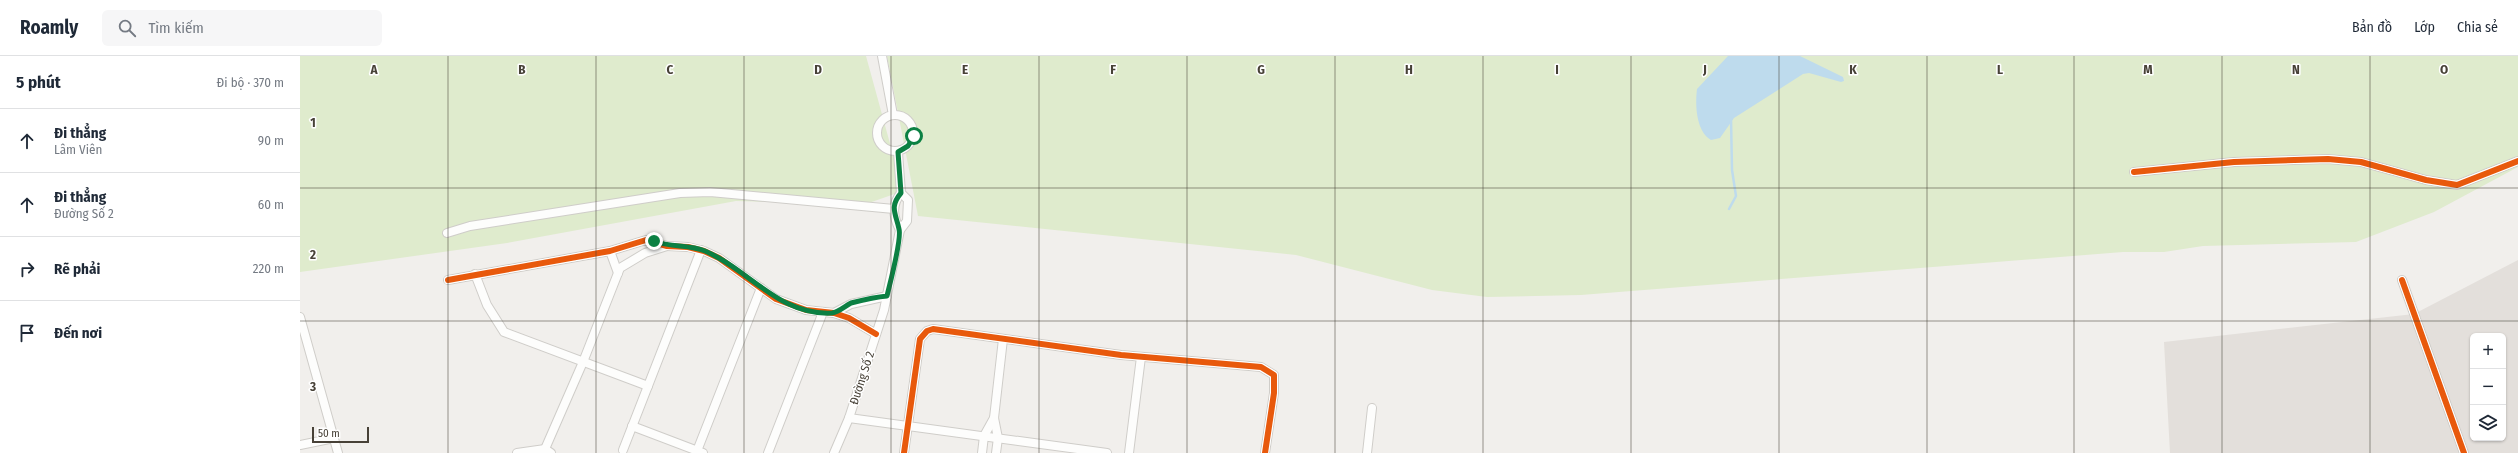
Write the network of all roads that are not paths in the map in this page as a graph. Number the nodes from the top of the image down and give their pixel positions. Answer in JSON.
{"nodes":[{"id":1,"x":882,"y":56,"type":"edge"},
{"id":2,"x":892,"y":115,"type":"junction"},
{"id":3,"x":898,"y":152,"type":"junction"},
{"id":4,"x":2518,"y":161,"type":"edge"},
{"id":5,"x":2134,"y":172,"type":"dead end"},
{"id":6,"x":901,"y":193,"type":"junction"},
{"id":7,"x":894,"y":209,"type":"junction"},
{"id":8,"x":900,"y":230,"type":"junction"},
{"id":9,"x":446,"y":233,"type":"dead end"},
{"id":10,"x":667,"y":246,"type":"junction"},
{"id":11,"x":701,"y":250,"type":"junction"},
{"id":12,"x":610,"y":251,"type":"junction"},
{"id":13,"x":618,"y":273,"type":"junction"},
{"id":14,"x":476,"y":274,"type":"junction"},
{"id":15,"x":448,"y":280,"type":"dead end"},
{"id":16,"x":2402,"y":280,"type":"dead end"},
{"id":17,"x":762,"y":288,"type":"junction"},
{"id":18,"x":887,"y":296,"type":"junction"},
{"id":19,"x":823,"y":312,"type":"junction"},
{"id":20,"x":834,"y":313,"type":"junction"},
{"id":21,"x":300,"y":318,"type":"edge"},
{"id":22,"x":876,"y":334,"type":"junction"},
{"id":23,"x":1002,"y":339,"type":"junction"},
{"id":24,"x":1141,"y":357,"type":"junction"},
{"id":25,"x":583,"y":362,"type":"junction"},
{"id":26,"x":648,"y":386,"type":"junction"},
{"id":27,"x":1372,"y":408,"type":"dead end"},
{"id":28,"x":850,"y":418,"type":"junction"},
{"id":29,"x":994,"y":418,"type":"junction"},
{"id":30,"x":632,"y":426,"type":"junction"},
{"id":31,"x":908,"y":426,"type":"junction"},
{"id":32,"x":984,"y":436,"type":"junction"},
{"id":33,"x":334,"y":438,"type":"junction"},
{"id":34,"x":998,"y":438,"type":"junction"},
{"id":35,"x":300,"y":445,"type":"edge"},
{"id":36,"x":623,"y":450,"type":"dead end"},
{"id":37,"x":548,"y":451,"type":"edge"},
{"id":38,"x":700,"y":452,"type":"edge"},
{"id":39,"x":338,"y":453,"type":"edge"},
{"id":40,"x":517,"y":453,"type":"edge"},
{"id":41,"x":768,"y":453,"type":"edge"},
{"id":42,"x":834,"y":453,"type":"edge"},
{"id":43,"x":904,"y":453,"type":"edge"},
{"id":44,"x":982,"y":453,"type":"edge"},
{"id":45,"x":996,"y":453,"type":"edge"},
{"id":46,"x":1107,"y":453,"type":"edge"},
{"id":47,"x":1129,"y":453,"type":"edge"},
{"id":48,"x":1265,"y":453,"type":"edge"},
{"id":49,"x":1367,"y":453,"type":"edge"},
{"id":50,"x":2464,"y":453,"type":"edge"}],
"edges":[{"from":1,"to":2,"type":"street"},
{"from":2,"to":3,"type":"street"},
{"from":2,"to":3,"type":"street"},
{"from":3,"to":6,"type":"street"},
{"from":4,"to":5,"type":"street"},
{"from":6,"to":7,"type":"street"},
{"from":6,"to":8,"type":"street","name":"Đường Số 2"},
{"from":7,"to":8,"type":"street"},
{"from":7,"to":9,"type":"street"},
{"from":8,"to":18,"type":"street","name":"Đường Số 2"},
{"from":10,"to":11,"type":"street"},
{"from":10,"to":12,"type":"street"},
{"from":10,"to":13,"type":"street"},
{"from":11,"to":17,"type":"street"},
{"from":11,"to":26,"type":"street"},
{"from":12,"to":13,"type":"street"},
{"from":12,"to":14,"type":"street"},
{"from":13,"to":25,"type":"street"},
{"from":14,"to":15,"type":"street"},
{"from":14,"to":25,"type":"street"},
{"from":16,"to":50,"type":"street"},
{"from":17,"to":19,"type":"street"},
{"from":17,"to":38,"type":"street"},
{"from":18,"to":20,"type":"street"},
{"from":18,"to":22,"type":"street","name":"Đường Số 2"},
{"from":19,"to":20,"type":"street"},
{"from":19,"to":41,"type":"street"},
{"from":20,"to":22,"type":"street"},
{"from":21,"to":33,"type":"street"},
{"from":22,"to":28,"type":"street","name":"Đường Số 2"},
{"from":23,"to":24,"type":"street"},
{"from":23,"to":29,"type":"street"},
{"from":23,"to":31,"type":"street"},
{"from":24,"to":47,"type":"street"},
{"from":24,"to":48,"type":"street"},
{"from":25,"to":26,"type":"street"},
{"from":25,"to":37,"type":"street"},
{"from":26,"to":30,"type":"street"},
{"from":27,"to":49,"type":"street"},
{"from":28,"to":31,"type":"street"},
{"from":28,"to":42,"type":"street","name":"Đường Số 2"},
{"from":29,"to":32,"type":"street"},
{"from":29,"to":34,"type":"street"},
{"from":30,"to":36,"type":"street"},
{"from":30,"to":38,"type":"street"},
{"from":31,"to":32,"type":"street"},
{"from":31,"to":43,"type":"street"},
{"from":32,"to":34,"type":"street"},
{"from":32,"to":44,"type":"street"},
{"from":33,"to":35,"type":"street"},
{"from":33,"to":39,"type":"street"},
{"from":34,"to":45,"type":"street"},
{"from":34,"to":46,"type":"street"},
{"from":37,"to":40,"type":"street"}]}
